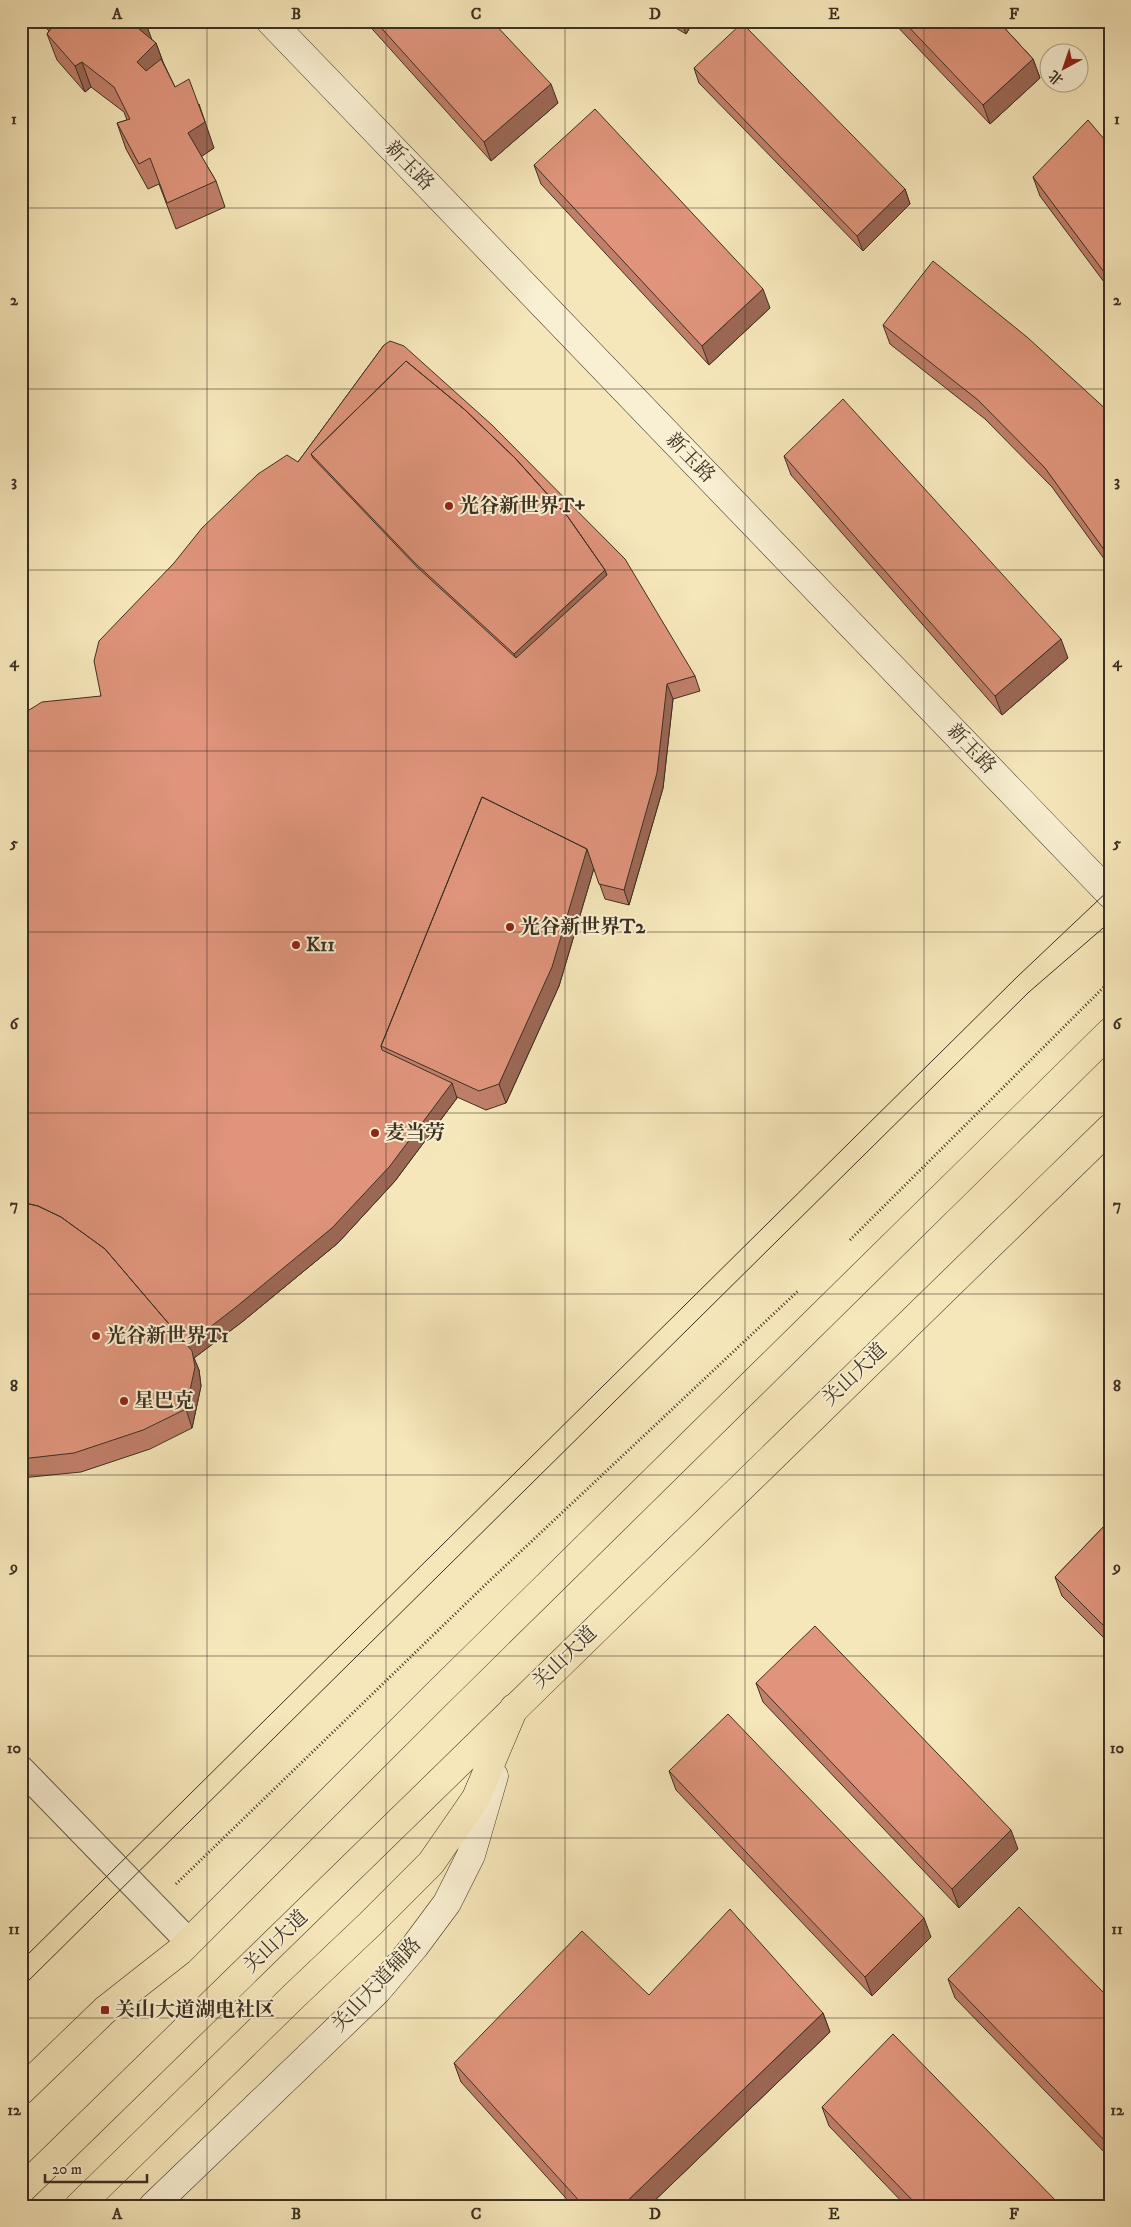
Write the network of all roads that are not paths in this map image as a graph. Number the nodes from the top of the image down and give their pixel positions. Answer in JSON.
{"nodes":[{"id":1,"x":270,"y":21,"type":"edge"},
{"id":2,"x":1110,"y":894,"type":"edge"},
{"id":3,"x":1110,"y":1032,"type":"edge"},
{"id":4,"x":1110,"y":1128,"type":"edge"},
{"id":5,"x":514,"y":1708,"type":"junction"},
{"id":6,"x":21,"y":1769,"type":"edge"},
{"id":7,"x":189,"y":1942,"type":"junction"},
{"id":8,"x":21,"y":2091,"type":"edge"},
{"id":9,"x":21,"y":2190,"type":"edge"},
{"id":10,"x":79,"y":2206,"type":"edge"},
{"id":11,"x":153,"y":2206,"type":"edge"}],
"edges":[{"from":1,"to":2,"type":"street","name":"新玉路"},
{"from":3,"to":7,"type":"main road"},
{"from":4,"to":5,"type":"main road","name":"关山大道"},
{"from":5,"to":9,"type":"main road","name":"关山大道"},
{"from":5,"to":10,"type":"main road"},
{"from":5,"to":11,"type":"street","name":"关山大道辅路"},
{"from":6,"to":7,"type":"street"},
{"from":7,"to":8,"type":"main road"}]}
